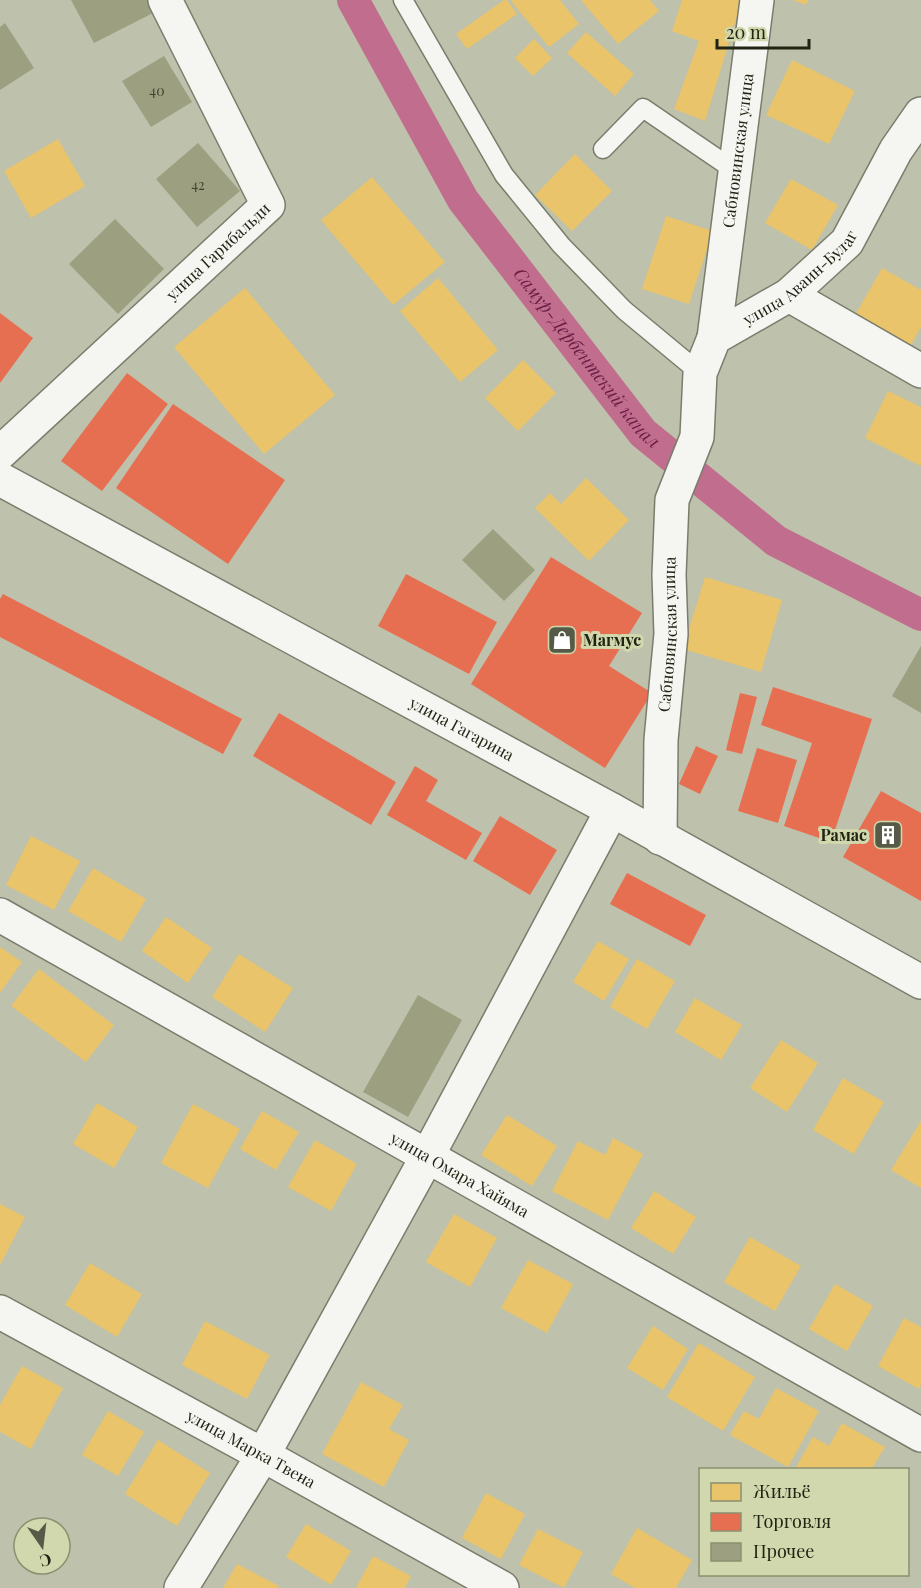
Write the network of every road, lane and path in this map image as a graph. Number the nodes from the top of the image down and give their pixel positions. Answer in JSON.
{"nodes":[{"id":1,"x":165,"y":0,"type":"edge"},
{"id":2,"x":403,"y":0,"type":"edge"},
{"id":3,"x":757,"y":0,"type":"edge"},
{"id":4,"x":921,"y":114,"type":"edge"},
{"id":5,"x":603,"y":149,"type":"dead end"},
{"id":6,"x":734,"y":170,"type":"junction"},
{"id":7,"x":789,"y":295,"type":"junction"},
{"id":8,"x":714,"y":338,"type":"junction"},
{"id":9,"x":921,"y":371,"type":"edge"},
{"id":10,"x":700,"y":373,"type":"junction"},
{"id":11,"x":0,"y":453,"type":"edge"},
{"id":12,"x":0,"y":479,"type":"edge"},
{"id":13,"x":612,"y":810,"type":"junction"},
{"id":14,"x":660,"y":838,"type":"junction"},
{"id":15,"x":0,"y":915,"type":"edge"},
{"id":16,"x":921,"y":982,"type":"edge"},
{"id":17,"x":427,"y":1157,"type":"junction"},
{"id":18,"x":0,"y":1312,"type":"edge"},
{"id":19,"x":921,"y":1435,"type":"edge"},
{"id":20,"x":263,"y":1455,"type":"junction"},
{"id":21,"x":181,"y":1588,"type":"edge"},
{"id":22,"x":502,"y":1588,"type":"edge"}],
"edges":[{"from":1,"to":11,"type":"street","name":"улица Гарибальди"},
{"from":2,"to":10,"type":"lane"},
{"from":3,"to":6,"type":"street","name":"Сабновинская улица"},
{"from":4,"to":7,"type":"street","name":"улица Аваин-Булаг"},
{"from":5,"to":6,"type":"lane"},
{"from":6,"to":8,"type":"street","name":"Сабновинская улица"},
{"from":7,"to":8,"type":"street","name":"улица Аваин-Булаг"},
{"from":7,"to":9,"type":"street"},
{"from":8,"to":10,"type":"street"},
{"from":10,"to":14,"type":"street","name":"Сабновинская улица"},
{"from":12,"to":13,"type":"street","name":"улица Гагарина"},
{"from":13,"to":14,"type":"street","name":"улица Гагарина"},
{"from":13,"to":17,"type":"street"},
{"from":14,"to":16,"type":"street","name":"улица Гагарина"},
{"from":15,"to":17,"type":"street","name":"улица Омара Хайяма"},
{"from":17,"to":19,"type":"street","name":"улица Омара Хайяма"},
{"from":17,"to":20,"type":"street"},
{"from":18,"to":20,"type":"street","name":"улица Марка Твена"},
{"from":20,"to":21,"type":"street"},
{"from":20,"to":22,"type":"street","name":"улица Марка Твена"}]}
